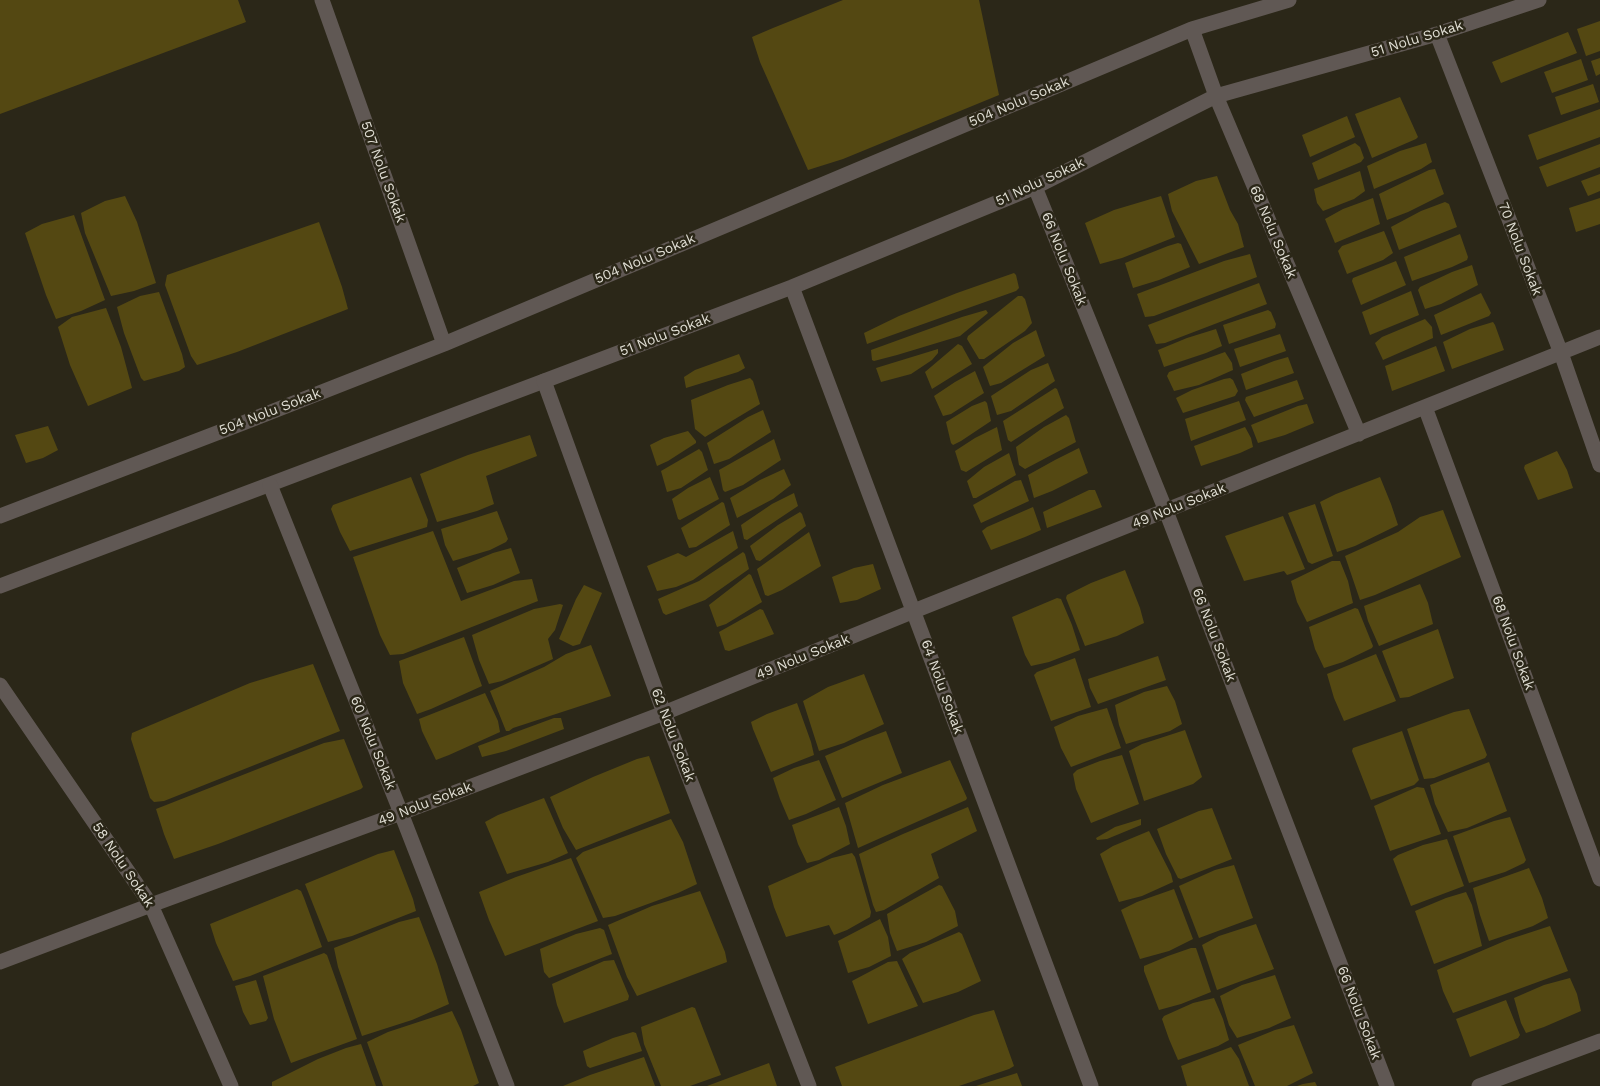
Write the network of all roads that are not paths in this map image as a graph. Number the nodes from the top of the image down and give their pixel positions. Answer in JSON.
{"nodes":[{"id":1,"x":322,"y":0,"type":"edge"},
{"id":2,"x":1290,"y":0,"type":"edge"},
{"id":3,"x":1539,"y":0,"type":"edge"},
{"id":4,"x":1237,"y":7,"type":"edge"},
{"id":5,"x":1192,"y":29,"type":"junction"},
{"id":6,"x":1437,"y":34,"type":"junction"},
{"id":7,"x":1216,"y":96,"type":"junction"},
{"id":8,"x":1035,"y":187,"type":"junction"},
{"id":9,"x":792,"y":288,"type":"junction"},
{"id":10,"x":1600,"y":337,"type":"edge"},
{"id":11,"x":444,"y":344,"type":"junction"},
{"id":12,"x":1561,"y":353,"type":"junction"},
{"id":13,"x":544,"y":381,"type":"junction"},
{"id":14,"x":1425,"y":407,"type":"junction"},
{"id":15,"x":1358,"y":434,"type":"junction"},
{"id":16,"x":1600,"y":465,"type":"edge"},
{"id":17,"x":270,"y":485,"type":"junction"},
{"id":18,"x":1166,"y":511,"type":"junction"},
{"id":19,"x":0,"y":516,"type":"edge"},
{"id":20,"x":0,"y":586,"type":"edge"},
{"id":21,"x":914,"y":611,"type":"junction"},
{"id":22,"x":0,"y":686,"type":"edge"},
{"id":23,"x":664,"y":713,"type":"junction"},
{"id":24,"x":401,"y":813,"type":"junction"},
{"id":25,"x":1600,"y":880,"type":"edge"},
{"id":26,"x":151,"y":905,"type":"junction"},
{"id":27,"x":0,"y":962,"type":"edge"},
{"id":28,"x":1600,"y":1040,"type":"edge"},
{"id":29,"x":231,"y":1086,"type":"edge"},
{"id":30,"x":507,"y":1086,"type":"edge"},
{"id":31,"x":809,"y":1086,"type":"edge"},
{"id":32,"x":1091,"y":1086,"type":"edge"},
{"id":33,"x":1387,"y":1086,"type":"edge"},
{"id":34,"x":1479,"y":1086,"type":"edge"}],
"edges":[{"from":1,"to":11,"type":"street","name":"507 Nolu Sokak"},
{"from":2,"to":4,"type":"street","name":"504 Nolu Sokak"},
{"from":3,"to":6,"type":"street","name":"51 Nolu Sokak"},
{"from":4,"to":5,"type":"street","name":"504 Nolu Sokak"},
{"from":5,"to":7,"type":"street","name":"68 Nolu Sokak"},
{"from":5,"to":11,"type":"street","name":"504 Nolu Sokak"},
{"from":6,"to":7,"type":"street","name":"51 Nolu Sokak"},
{"from":6,"to":12,"type":"street","name":"70 Nolu Sokak"},
{"from":7,"to":8,"type":"street","name":"51 Nolu Sokak"},
{"from":7,"to":15,"type":"street","name":"68 Nolu Sokak"},
{"from":8,"to":9,"type":"street","name":"51 Nolu Sokak"},
{"from":8,"to":18,"type":"street","name":"66 Nolu Sokak"},
{"from":9,"to":13,"type":"street","name":"51 Nolu Sokak"},
{"from":9,"to":21,"type":"street","name":"64 Nolu Sokak"},
{"from":10,"to":12,"type":"street","name":"49 Nolu Sokak"},
{"from":11,"to":19,"type":"street","name":"504 Nolu Sokak"},
{"from":12,"to":14,"type":"street","name":"49 Nolu Sokak"},
{"from":12,"to":16,"type":"street","name":"70 Nolu Sokak"},
{"from":13,"to":17,"type":"street","name":"51 Nolu Sokak"},
{"from":13,"to":23,"type":"street","name":"62 Nolu Sokak"},
{"from":14,"to":15,"type":"street","name":"49 Nolu Sokak"},
{"from":14,"to":25,"type":"street","name":"68 Nolu Sokak"},
{"from":15,"to":18,"type":"street","name":"49 Nolu Sokak"},
{"from":17,"to":20,"type":"street","name":"51 Nolu Sokak"},
{"from":17,"to":24,"type":"street","name":"60 Nolu Sokak"},
{"from":18,"to":21,"type":"street","name":"49 Nolu Sokak"},
{"from":18,"to":33,"type":"street","name":"66 Nolu Sokak"},
{"from":21,"to":23,"type":"street","name":"49 Nolu Sokak"},
{"from":21,"to":32,"type":"street","name":"64 Nolu Sokak"},
{"from":22,"to":26,"type":"street","name":"58 Nolu Sokak"},
{"from":23,"to":24,"type":"street","name":"49 Nolu Sokak"},
{"from":23,"to":31,"type":"street","name":"62 Nolu Sokak"},
{"from":24,"to":26,"type":"street","name":"49 Nolu Sokak"},
{"from":24,"to":30,"type":"street","name":"60 Nolu Sokak"},
{"from":26,"to":27,"type":"street","name":"49 Nolu Sokak"},
{"from":26,"to":29,"type":"street","name":"58 Nolu Sokak"},
{"from":28,"to":34,"type":"street"}]}
